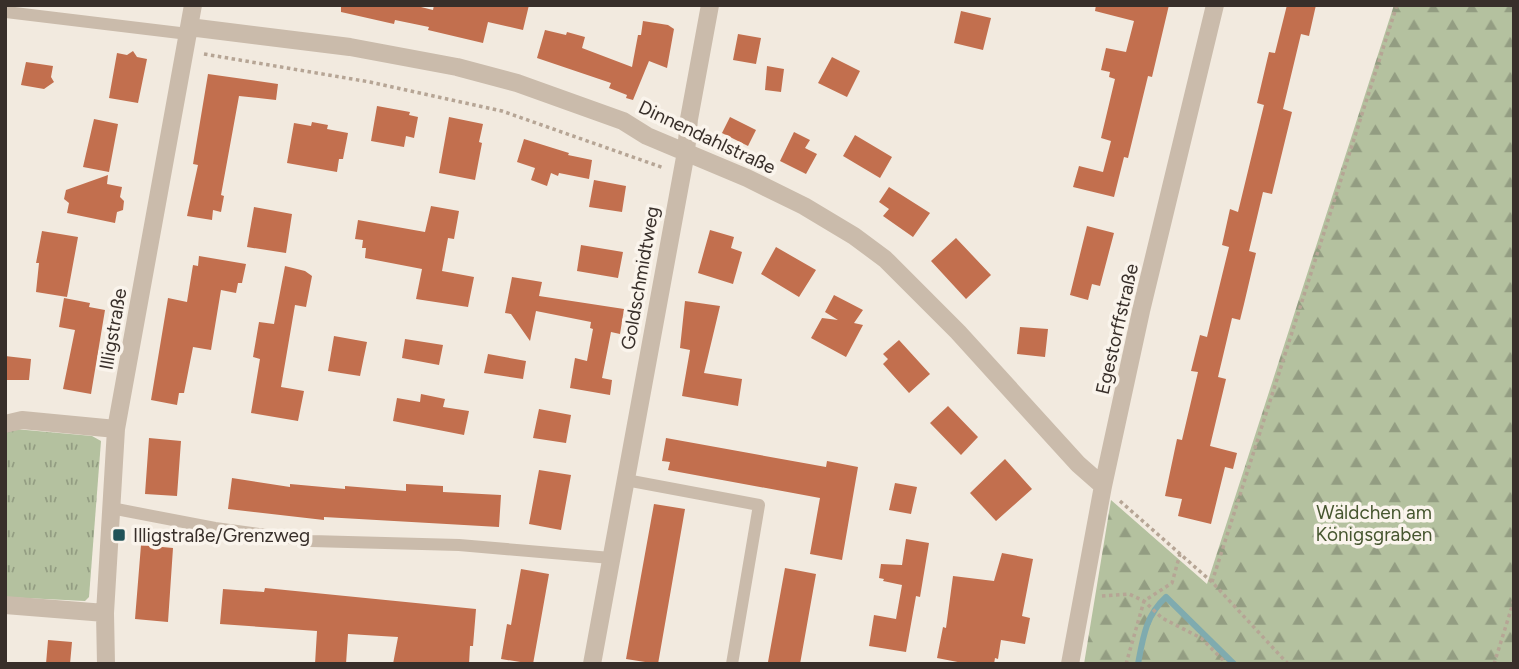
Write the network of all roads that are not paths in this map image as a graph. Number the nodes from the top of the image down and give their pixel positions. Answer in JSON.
{"nodes":[{"id":1,"x":192,"y":5,"type":"edge"},
{"id":2,"x":710,"y":5,"type":"edge"},
{"id":3,"x":1215,"y":5,"type":"edge"},
{"id":4,"x":6,"y":12,"type":"edge"},
{"id":5,"x":188,"y":31,"type":"junction"},
{"id":6,"x":686,"y":152,"type":"junction"},
{"id":7,"x":5,"y":424,"type":"edge"},
{"id":8,"x":116,"y":429,"type":"junction"},
{"id":9,"x":626,"y":480,"type":"junction"},
{"id":10,"x":1103,"y":486,"type":"junction"},
{"id":11,"x":111,"y":508,"type":"junction"},
{"id":12,"x":611,"y":558,"type":"junction"},
{"id":13,"x":5,"y":605,"type":"edge"},
{"id":14,"x":105,"y":613,"type":"junction"},
{"id":15,"x":106,"y":664,"type":"edge"},
{"id":16,"x":592,"y":664,"type":"edge"},
{"id":17,"x":732,"y":664,"type":"edge"},
{"id":18,"x":1070,"y":664,"type":"edge"}],
"edges":[{"from":1,"to":5,"type":"street","name":"Illigstraße"},
{"from":2,"to":6,"type":"street","name":"Goldschmidtweg"},
{"from":3,"to":10,"type":"street","name":"Egestorffstraße"},
{"from":4,"to":5,"type":"lane"},
{"from":5,"to":6,"type":"street","name":"Dinnendahlstraße"},
{"from":5,"to":8,"type":"street","name":"Illigstraße"},
{"from":6,"to":9,"type":"street","name":"Goldschmidtweg"},
{"from":6,"to":10,"type":"street","name":"Dinnendahlstraße"},
{"from":7,"to":8,"type":"street"},
{"from":8,"to":11,"type":"street","name":"Illigstraße"},
{"from":9,"to":12,"type":"street","name":"Goldschmidtweg"},
{"from":9,"to":17,"type":"lane"},
{"from":10,"to":18,"type":"street","name":"Egestorffstraße"},
{"from":11,"to":12,"type":"lane"},
{"from":11,"to":14,"type":"street","name":"Illigstraße"},
{"from":12,"to":16,"type":"street","name":"Goldschmidtweg"},
{"from":13,"to":14,"type":"street"},
{"from":14,"to":15,"type":"street","name":"Illigstraße"}]}
